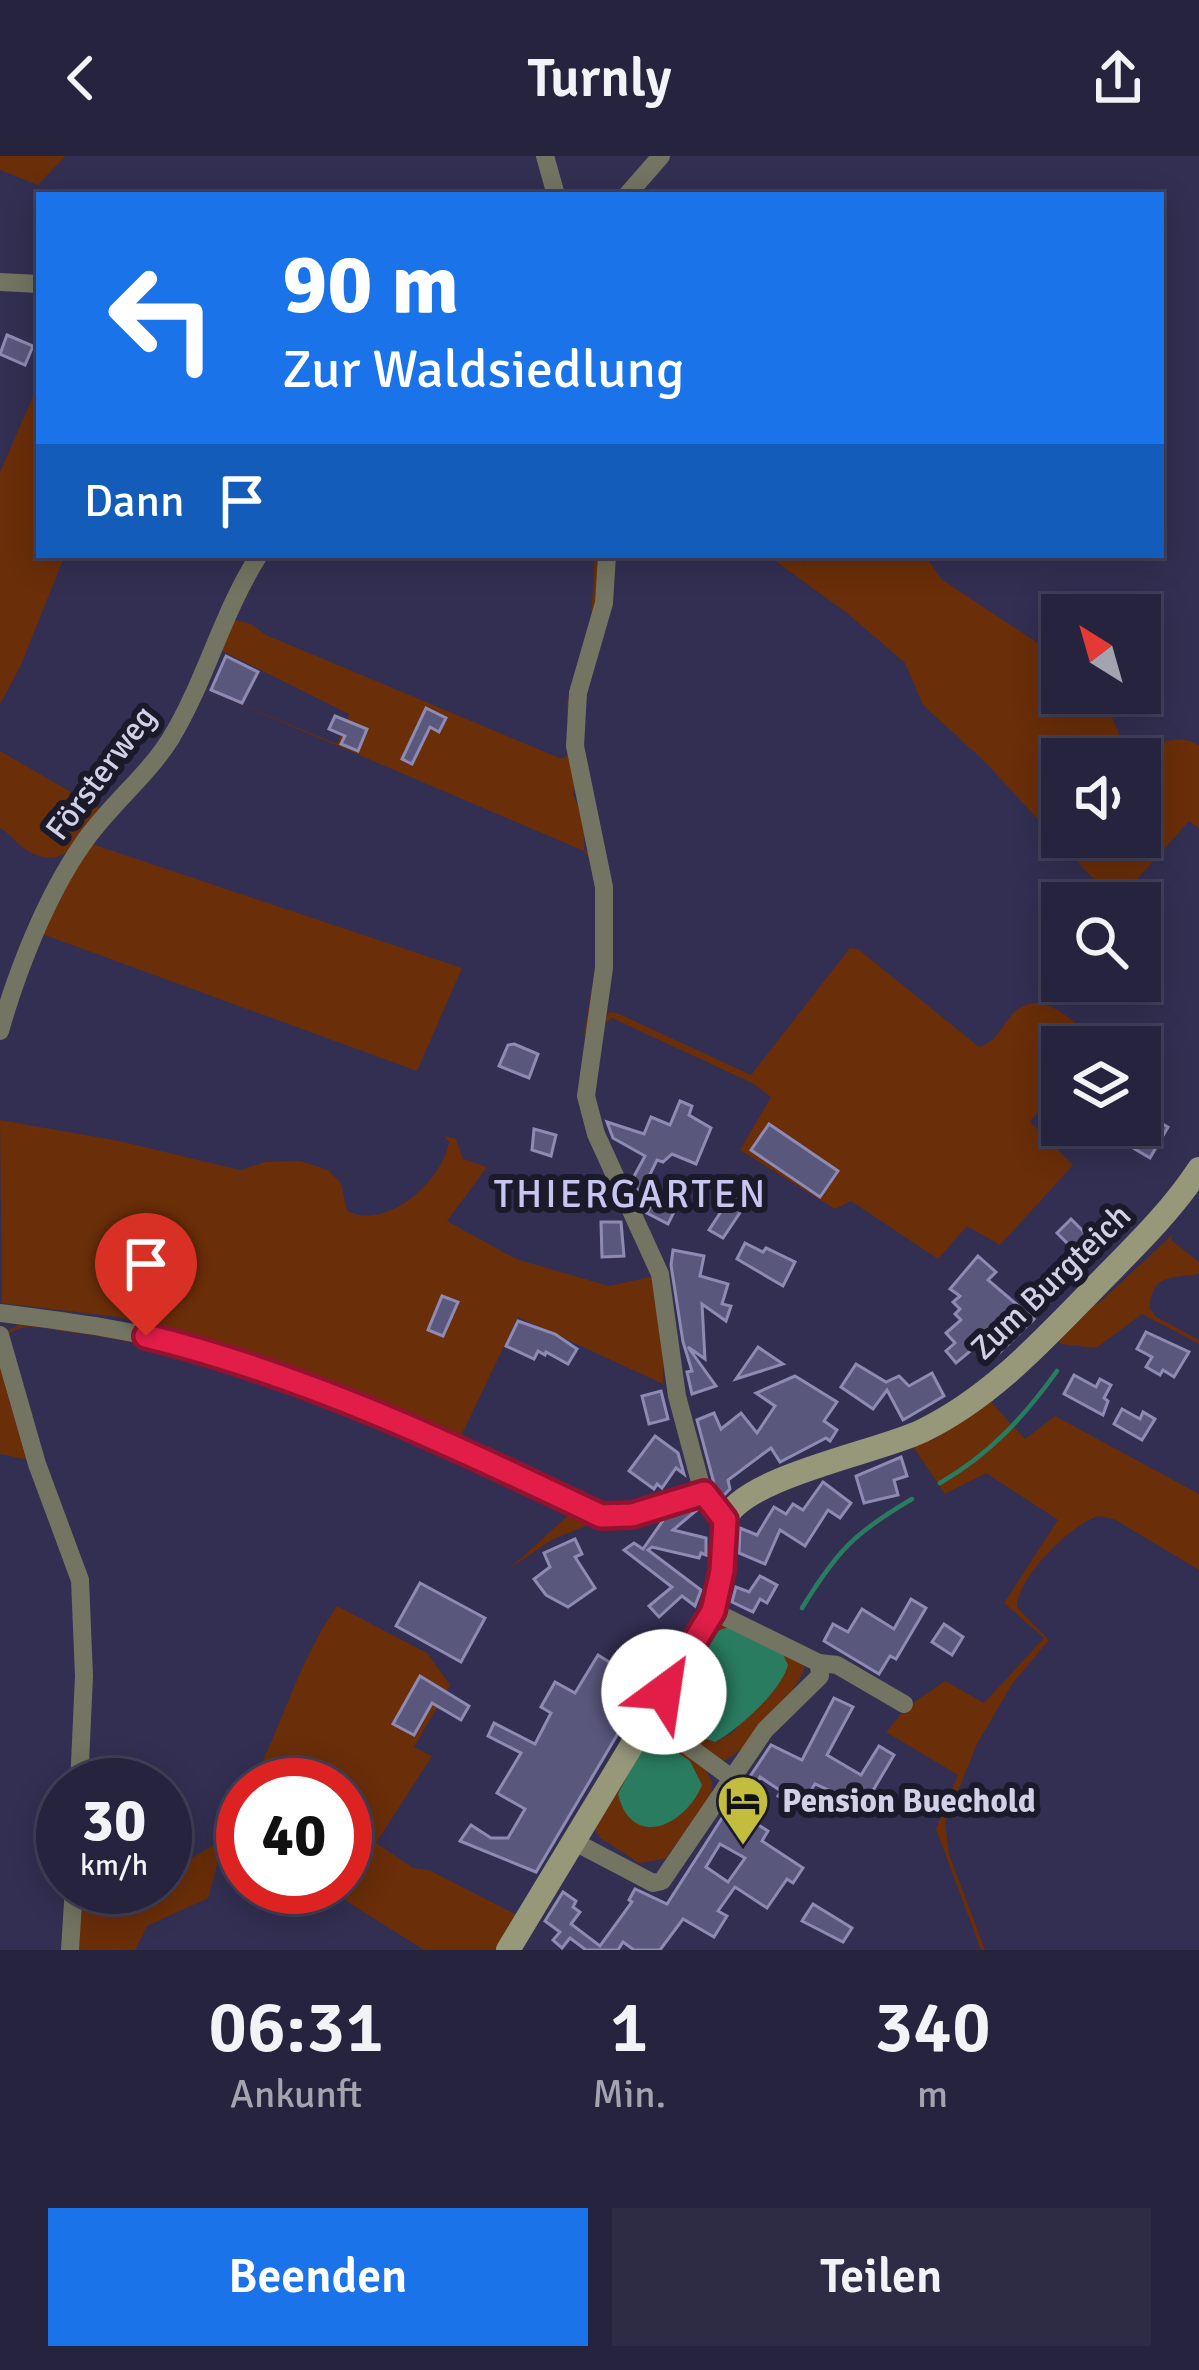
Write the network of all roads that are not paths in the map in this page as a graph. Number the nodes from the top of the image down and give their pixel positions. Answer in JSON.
{"nodes":[{"id":1,"x":545,"y":156,"type":"edge"},
{"id":2,"x":662,"y":156,"type":"edge"},
{"id":3,"x":555,"y":192,"type":"edge"},
{"id":4,"x":631,"y":192,"type":"edge"},
{"id":5,"x":0,"y":282,"type":"edge"},
{"id":6,"x":36,"y":284,"type":"edge"},
{"id":7,"x":257,"y":558,"type":"edge"},
{"id":8,"x":607,"y":558,"type":"edge"},
{"id":9,"x":0,"y":1031,"type":"edge"},
{"id":10,"x":1199,"y":1169,"type":"edge"},
{"id":11,"x":0,"y":1312,"type":"edge"},
{"id":12,"x":0,"y":1335,"type":"edge"},
{"id":13,"x":704,"y":1493,"type":"junction"},
{"id":14,"x":725,"y":1520,"type":"junction"},
{"id":15,"x":713,"y":1611,"type":"junction"},
{"id":16,"x":819,"y":1663,"type":"junction"},
{"id":17,"x":904,"y":1704,"type":"dead end"},
{"id":18,"x":646,"y":1722,"type":"junction"},
{"id":19,"x":80,"y":1758,"type":"edge"},
{"id":20,"x":730,"y":1777,"type":"junction"},
{"id":21,"x":573,"y":1841,"type":"junction"},
{"id":22,"x":72,"y":1914,"type":"edge"},
{"id":23,"x":70,"y":1950,"type":"edge"},
{"id":24,"x":508,"y":1950,"type":"edge"}],
"edges":[{"from":1,"to":3,"type":"street"},
{"from":2,"to":4,"type":"street"},
{"from":5,"to":6,"type":"street"},
{"from":7,"to":9,"type":"street","name":"Försterweg"},
{"from":8,"to":13,"type":"street"},
{"from":10,"to":14,"type":"street","name":"Zum Burgteich"},
{"from":11,"to":13,"type":"street"},
{"from":12,"to":19,"type":"street"},
{"from":13,"to":14,"type":"street"},
{"from":14,"to":15,"type":"street"},
{"from":15,"to":16,"type":"street"},
{"from":15,"to":18,"type":"street"},
{"from":16,"to":17,"type":"street"},
{"from":16,"to":20,"type":"street"},
{"from":18,"to":20,"type":"street"},
{"from":18,"to":21,"type":"street"},
{"from":20,"to":21,"type":"street"},
{"from":21,"to":24,"type":"street"},
{"from":22,"to":23,"type":"street"}]}
